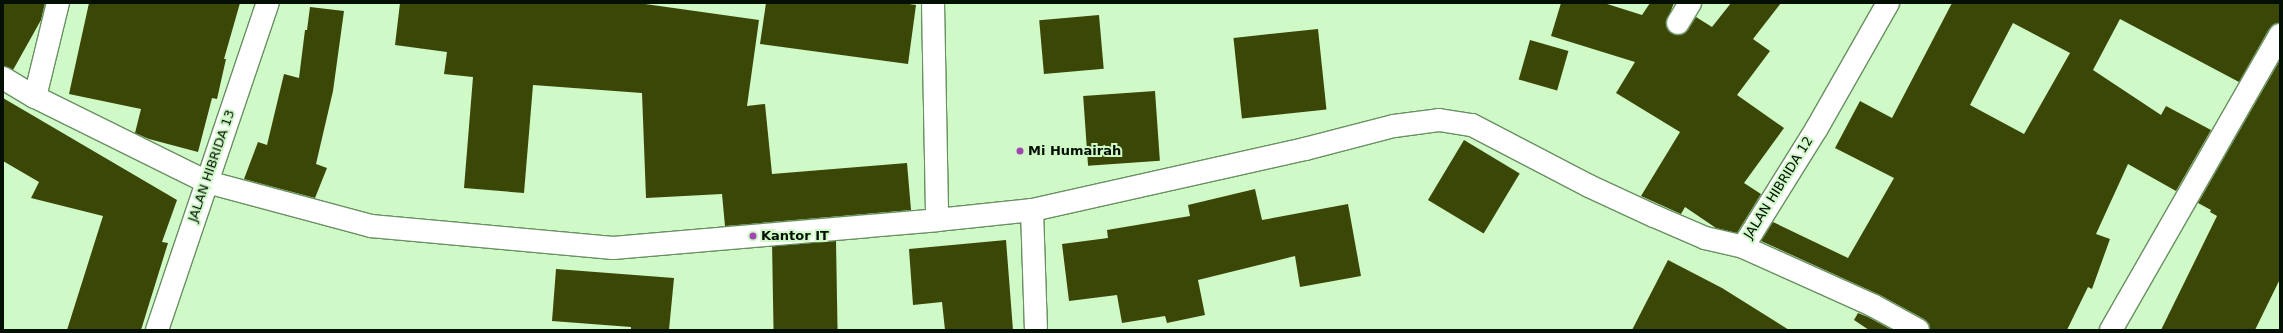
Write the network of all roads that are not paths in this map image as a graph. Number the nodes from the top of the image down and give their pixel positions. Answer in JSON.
{"nodes":[{"id":1,"x":58,"y":3,"type":"edge"},
{"id":2,"x":268,"y":3,"type":"edge"},
{"id":3,"x":933,"y":3,"type":"edge"},
{"id":4,"x":1690,"y":3,"type":"edge"},
{"id":5,"x":1888,"y":3,"type":"edge"},
{"id":6,"x":1678,"y":23,"type":"dead end"},
{"id":7,"x":2280,"y":35,"type":"edge"},
{"id":8,"x":3,"y":78,"type":"edge"},
{"id":9,"x":35,"y":97,"type":"junction"},
{"id":10,"x":207,"y":182,"type":"junction"},
{"id":11,"x":1032,"y":210,"type":"junction"},
{"id":12,"x":938,"y":220,"type":"junction"},
{"id":13,"x":1743,"y":247,"type":"junction"},
{"id":14,"x":157,"y":330,"type":"edge"},
{"id":15,"x":1036,"y":330,"type":"edge"},
{"id":16,"x":1918,"y":330,"type":"edge"},
{"id":17,"x":2111,"y":330,"type":"edge"}],
"edges":[{"from":1,"to":9,"type":"street"},
{"from":2,"to":10,"type":"street","name":"JALAN HIBRIDA 13"},
{"from":3,"to":12,"type":"street"},
{"from":4,"to":6,"type":"street"},
{"from":5,"to":13,"type":"street","name":"JALAN HIBRIDA 12"},
{"from":7,"to":17,"type":"street"},
{"from":8,"to":9,"type":"street"},
{"from":9,"to":10,"type":"street"},
{"from":10,"to":12,"type":"street"},
{"from":10,"to":14,"type":"street","name":"JALAN HIBRIDA 13"},
{"from":11,"to":12,"type":"street"},
{"from":11,"to":13,"type":"street"},
{"from":11,"to":15,"type":"street"},
{"from":13,"to":16,"type":"street","name":"JALAN HIBRIDA 12"}]}
